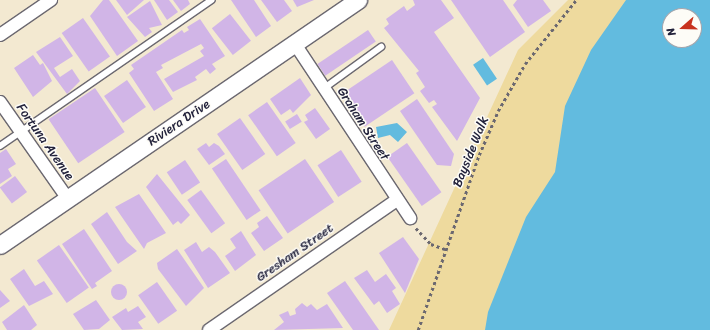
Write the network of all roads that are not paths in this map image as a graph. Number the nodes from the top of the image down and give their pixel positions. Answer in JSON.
{"nodes":[{"id":1,"x":51,"y":0,"type":"edge"},
{"id":2,"x":212,"y":0,"type":"edge"},
{"id":3,"x":358,"y":0,"type":"edge"},
{"id":4,"x":0,"y":35,"type":"edge"},
{"id":5,"x":295,"y":44,"type":"junction"},
{"id":6,"x":381,"y":47,"type":"dead end"},
{"id":7,"x":324,"y":89,"type":"junction"},
{"id":8,"x":0,"y":102,"type":"edge"},
{"id":9,"x":20,"y":131,"type":"junction"},
{"id":10,"x":0,"y":146,"type":"edge"},
{"id":11,"x":68,"y":199,"type":"junction"},
{"id":12,"x":397,"y":200,"type":"junction"},
{"id":13,"x":410,"y":218,"type":"road end"},
{"id":14,"x":0,"y":245,"type":"edge"},
{"id":15,"x":209,"y":330,"type":"edge"}],
"edges":[{"from":1,"to":4,"type":"street"},
{"from":2,"to":9,"type":"lane"},
{"from":3,"to":5,"type":"street","name":"Riviera Drive"},
{"from":5,"to":7,"type":"street","name":"Graham Street"},
{"from":5,"to":11,"type":"street","name":"Riviera Drive"},
{"from":6,"to":7,"type":"lane"},
{"from":7,"to":12,"type":"street","name":"Graham Street"},
{"from":8,"to":9,"type":"street","name":"Fortuna Avenue"},
{"from":9,"to":10,"type":"lane"},
{"from":9,"to":11,"type":"street","name":"Fortuna Avenue"},
{"from":11,"to":14,"type":"street","name":"Riviera Drive"},
{"from":12,"to":13,"type":"street","name":"Graham Street"},
{"from":12,"to":15,"type":"street","name":"Gresham Street"}]}
